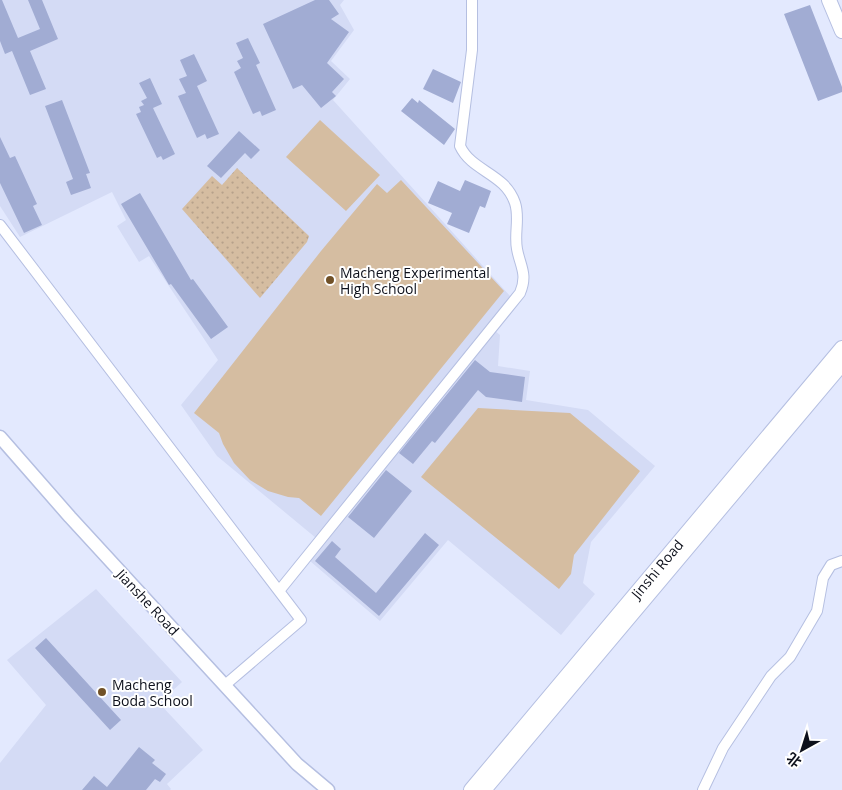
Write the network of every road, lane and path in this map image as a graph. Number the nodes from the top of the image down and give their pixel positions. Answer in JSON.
{"nodes":[{"id":1,"x":472,"y":0,"type":"edge"},
{"id":2,"x":829,"y":0,"type":"edge"},
{"id":3,"x":842,"y":31,"type":"edge"},
{"id":4,"x":0,"y":224,"type":"edge"},
{"id":5,"x":842,"y":348,"type":"edge"},
{"id":6,"x":842,"y":364,"type":"edge"},
{"id":7,"x":1,"y":440,"type":"edge"},
{"id":8,"x":842,"y":561,"type":"edge"},
{"id":9,"x":279,"y":591,"type":"junction"},
{"id":10,"x":225,"y":685,"type":"junction"},
{"id":11,"x":297,"y":764,"type":"junction"},
{"id":12,"x":315,"y":790,"type":"edge"},
{"id":13,"x":328,"y":790,"type":"edge"},
{"id":14,"x":471,"y":790,"type":"edge"},
{"id":15,"x":484,"y":790,"type":"edge"},
{"id":16,"x":703,"y":790,"type":"edge"}],
"edges":[{"from":1,"to":9,"type":"street"},
{"from":2,"to":3,"type":"main road"},
{"from":4,"to":9,"type":"street"},
{"from":5,"to":14,"type":"main road","name":"Jinshi Road"},
{"from":6,"to":15,"type":"main road","name":"Jinshi Road"},
{"from":7,"to":10,"type":"street","name":"Jianshe Road"},
{"from":8,"to":16,"type":"street"},
{"from":9,"to":10,"type":"street"},
{"from":10,"to":11,"type":"street","name":"Jianshe Road"},
{"from":11,"to":12,"type":"street","name":"Jianshe Road"},
{"from":11,"to":13,"type":"street","name":"Jianshe Road"}]}
